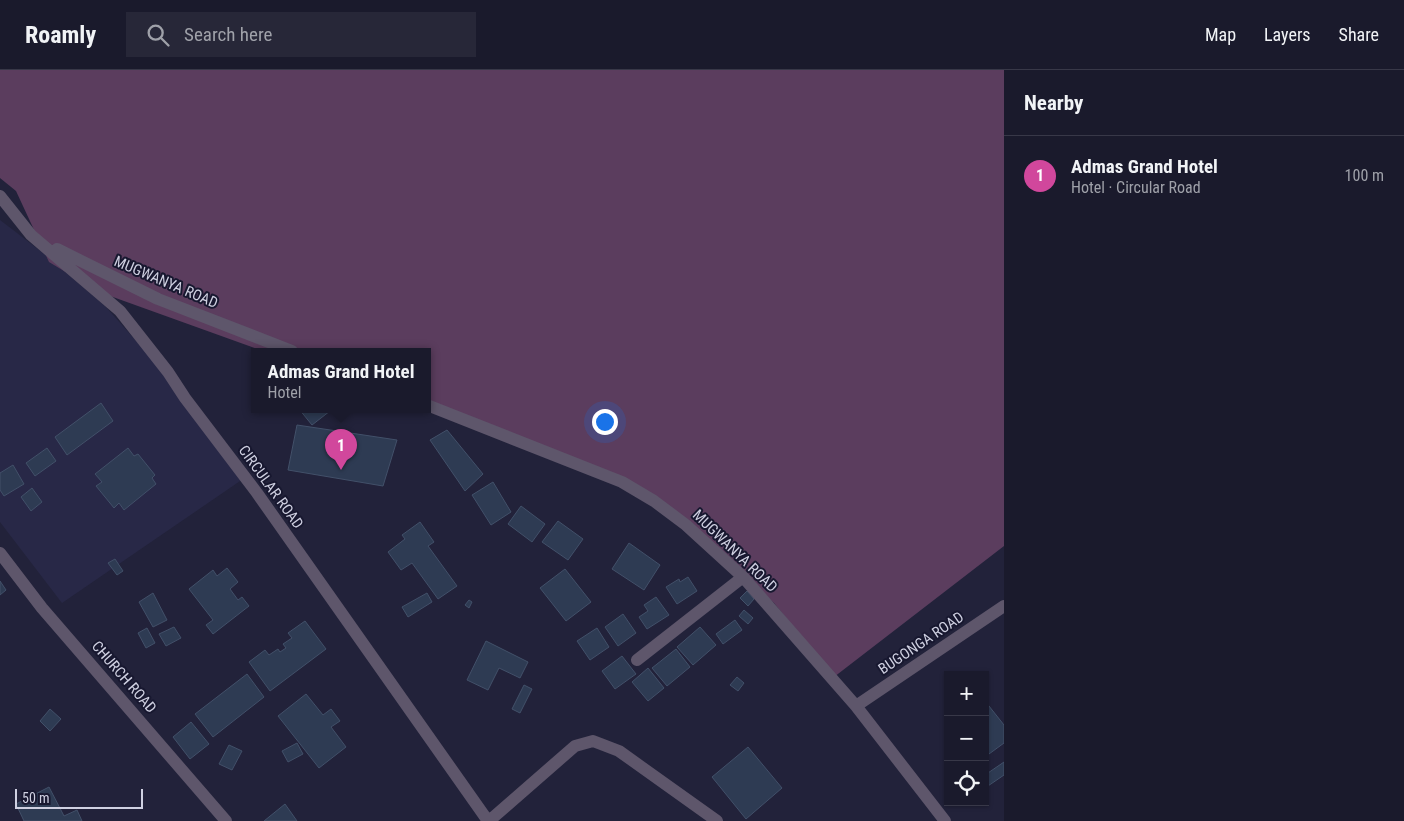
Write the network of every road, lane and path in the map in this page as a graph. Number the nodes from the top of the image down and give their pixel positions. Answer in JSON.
{"nodes":[{"id":1,"x":0,"y":196,"type":"edge"},
{"id":2,"x":31,"y":235,"type":"junction"},
{"id":3,"x":284,"y":348,"type":"edge"},
{"id":4,"x":431,"y":407,"type":"edge"},
{"id":5,"x":0,"y":553,"type":"edge"},
{"id":6,"x":743,"y":576,"type":"junction"},
{"id":7,"x":1004,"y":606,"type":"edge"},
{"id":8,"x":637,"y":660,"type":"dead end"},
{"id":9,"x":856,"y":706,"type":"junction"},
{"id":10,"x":226,"y":821,"type":"edge"},
{"id":11,"x":489,"y":821,"type":"edge"},
{"id":12,"x":717,"y":821,"type":"edge"},
{"id":13,"x":945,"y":821,"type":"edge"}],
"edges":[{"from":1,"to":2,"type":"street","name":"CIRCULAR ROAD"},
{"from":2,"to":3,"type":"street","name":"MUGWANYA ROAD"},
{"from":2,"to":11,"type":"street","name":"CIRCULAR ROAD"},
{"from":4,"to":6,"type":"street","name":"MUGWANYA ROAD"},
{"from":5,"to":10,"type":"street","name":"CHURCH ROAD"},
{"from":6,"to":8,"type":"street"},
{"from":6,"to":9,"type":"street","name":"MUGWANYA ROAD"},
{"from":7,"to":9,"type":"street","name":"BUGONGA ROAD"},
{"from":9,"to":13,"type":"street","name":"MUGWANYA ROAD"},
{"from":11,"to":12,"type":"street"}]}
